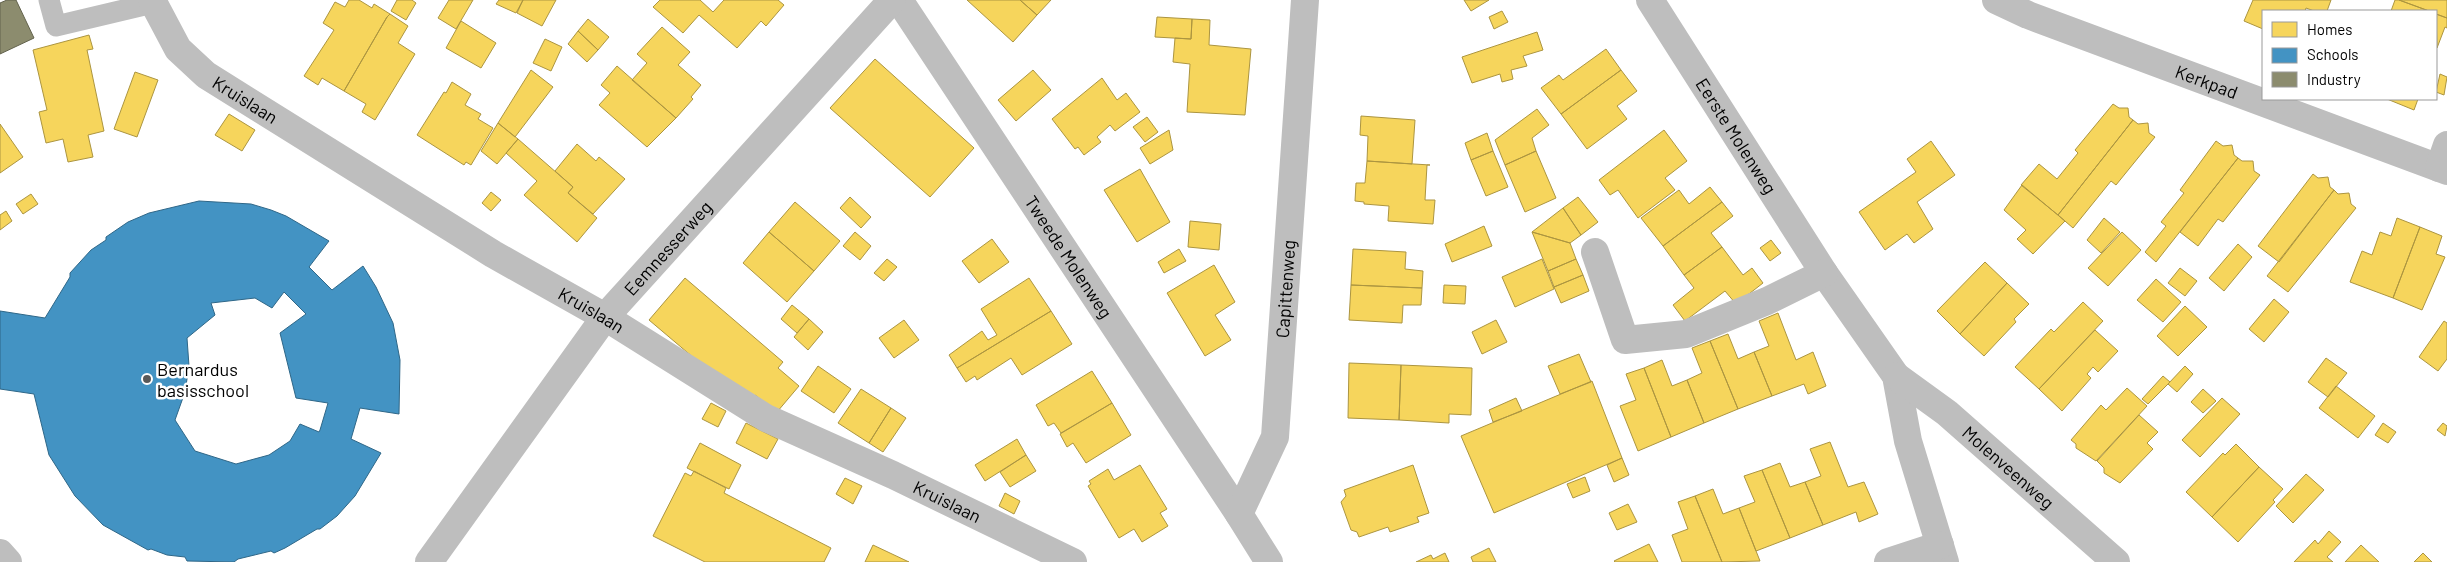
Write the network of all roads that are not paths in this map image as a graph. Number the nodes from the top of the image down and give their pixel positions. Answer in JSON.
{"nodes":[{"id":1,"x":49,"y":0,"type":"edge"},
{"id":2,"x":892,"y":0,"type":"edge"},
{"id":3,"x":899,"y":0,"type":"edge"},
{"id":4,"x":1305,"y":0,"type":"edge"},
{"id":5,"x":1650,"y":0,"type":"edge"},
{"id":6,"x":1996,"y":0,"type":"edge"},
{"id":7,"x":153,"y":1,"type":"edge"},
{"id":8,"x":2032,"y":8,"type":"edge"},
{"id":9,"x":2262,"y":94,"type":"edge"},
{"id":10,"x":2278,"y":100,"type":"edge"},
{"id":11,"x":2444,"y":162,"type":"edge"},
{"id":12,"x":1595,"y":252,"type":"dead end"},
{"id":13,"x":1824,"y":273,"type":"junction"},
{"id":14,"x":605,"y":317,"type":"junction"},
{"id":15,"x":1896,"y":376,"type":"junction"},
{"id":16,"x":1239,"y":514,"type":"junction"},
{"id":17,"x":0,"y":553,"type":"edge"},
{"id":18,"x":1943,"y":553,"type":"edge"},
{"id":19,"x":8,"y":562,"type":"edge"},
{"id":20,"x":429,"y":562,"type":"edge"},
{"id":21,"x":1073,"y":562,"type":"edge"},
{"id":22,"x":1269,"y":562,"type":"edge"},
{"id":23,"x":1888,"y":562,"type":"edge"},
{"id":24,"x":2116,"y":562,"type":"edge"}],
"edges":[{"from":1,"to":7,"type":"lane"},
{"from":2,"to":14,"type":"street","name":"Eemnesserweg"},
{"from":3,"to":16,"type":"street","name":"Tweede Molenweg"},
{"from":4,"to":16,"type":"street","name":"Capittenweg"},
{"from":5,"to":13,"type":"street","name":"Eerste Molenweg"},
{"from":6,"to":8,"type":"street","name":"Kerkpad"},
{"from":7,"to":14,"type":"street","name":"Kruislaan"},
{"from":8,"to":9,"type":"street","name":"Kerkpad"},
{"from":10,"to":11,"type":"street","name":"Kerkpad"},
{"from":12,"to":13,"type":"street"},
{"from":13,"to":15,"type":"street","name":"Eerste Molenweg"},
{"from":14,"to":20,"type":"street","name":"Eemnesserweg"},
{"from":14,"to":21,"type":"street","name":"Kruislaan"},
{"from":15,"to":18,"type":"street","name":"Eerste Molenweg"},
{"from":15,"to":24,"type":"street","name":"Molenveenweg"},
{"from":16,"to":22,"type":"street"},
{"from":17,"to":19,"type":"street"},
{"from":18,"to":23,"type":"street","name":"Eerste Molenweg"}]}
